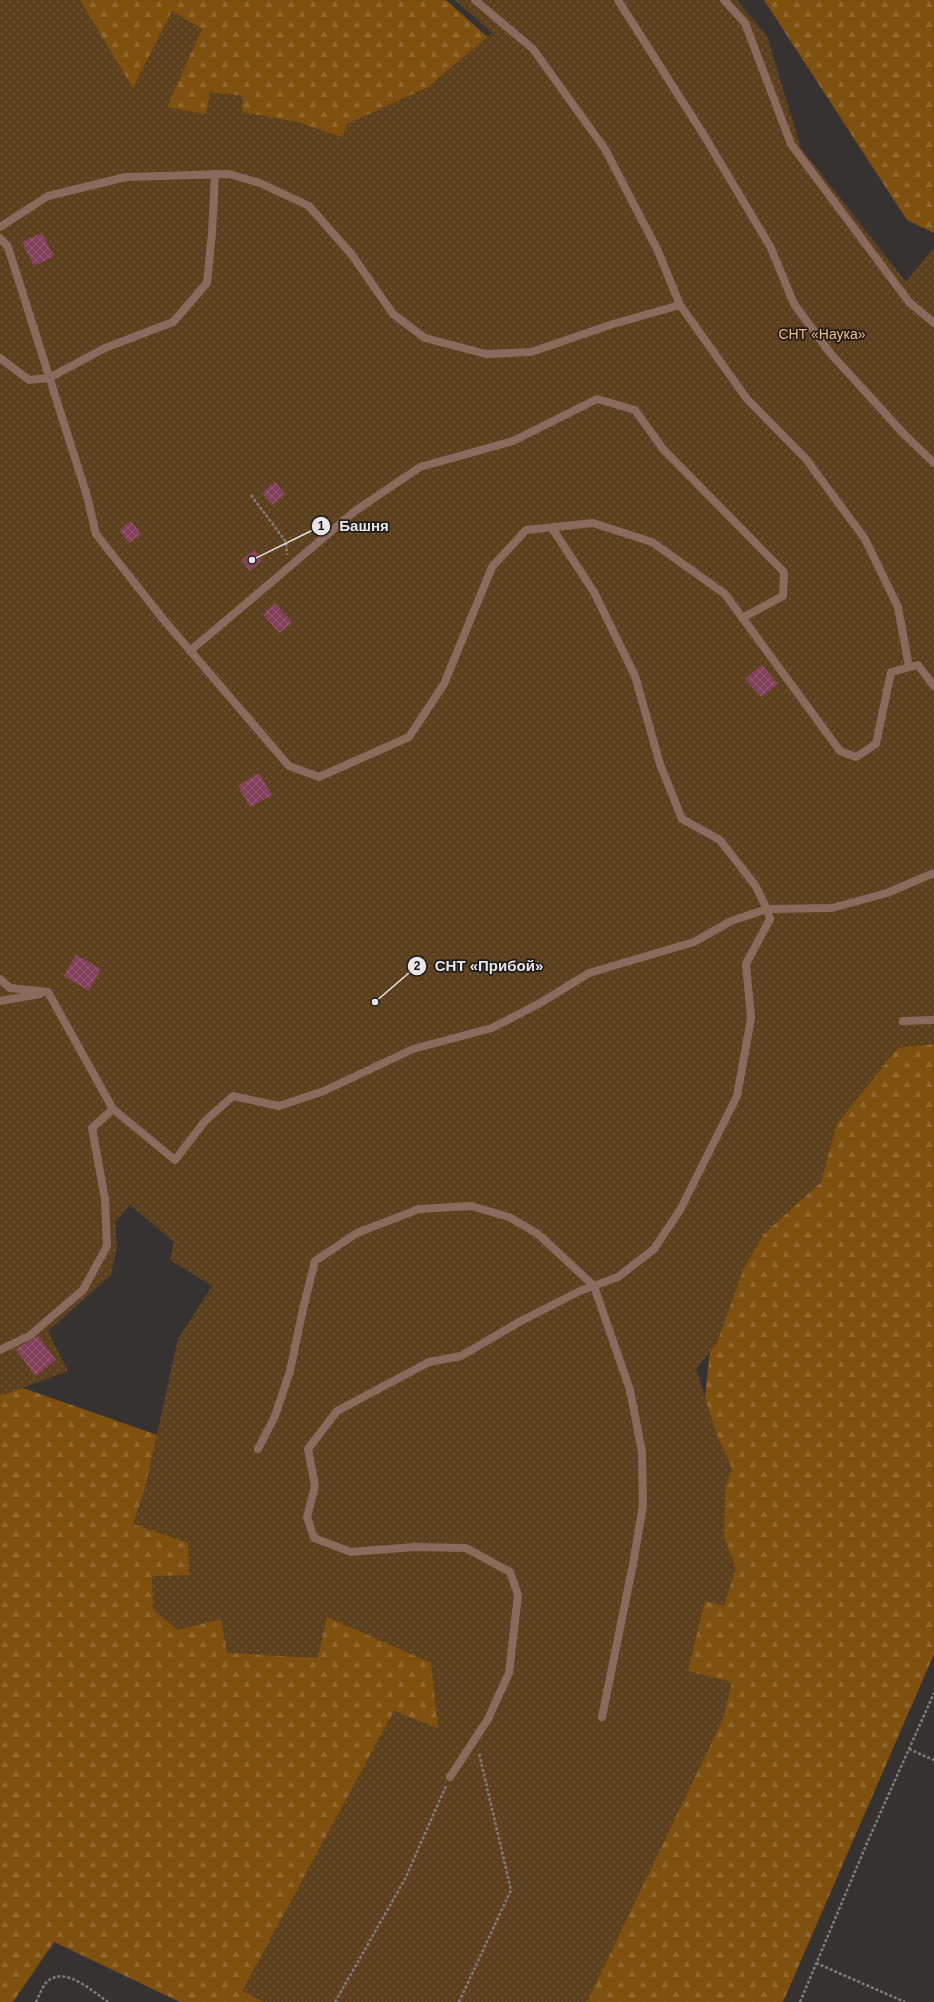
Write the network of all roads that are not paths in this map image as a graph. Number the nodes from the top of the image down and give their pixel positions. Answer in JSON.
{"nodes":[{"id":1,"x":475,"y":0,"type":"edge"},
{"id":2,"x":618,"y":0,"type":"edge"},
{"id":3,"x":724,"y":0,"type":"edge"},
{"id":4,"x":215,"y":174,"type":"junction"},
{"id":5,"x":0,"y":227,"type":"edge"},
{"id":6,"x":0,"y":238,"type":"edge"},
{"id":7,"x":680,"y":305,"type":"junction"},
{"id":8,"x":934,"y":323,"type":"edge"},
{"id":9,"x":0,"y":358,"type":"edge"},
{"id":10,"x":49,"y":378,"type":"junction"},
{"id":11,"x":934,"y":464,"type":"edge"},
{"id":12,"x":552,"y":528,"type":"junction"},
{"id":13,"x":742,"y":618,"type":"junction"},
{"id":14,"x":190,"y":651,"type":"junction"},
{"id":15,"x":909,"y":667,"type":"junction"},
{"id":16,"x":934,"y":686,"type":"edge"},
{"id":17,"x":934,"y":873,"type":"edge"},
{"id":18,"x":767,"y":909,"type":"junction"},
{"id":19,"x":0,"y":979,"type":"edge"},
{"id":20,"x":48,"y":992,"type":"junction"},
{"id":21,"x":0,"y":1001,"type":"edge"},
{"id":22,"x":934,"y":1020,"type":"edge"},
{"id":23,"x":902,"y":1021,"type":"dead end"},
{"id":24,"x":113,"y":1109,"type":"junction"},
{"id":25,"x":594,"y":1286,"type":"junction"},
{"id":26,"x":0,"y":1350,"type":"edge"},
{"id":27,"x":258,"y":1449,"type":"dead end"},
{"id":28,"x":602,"y":1717,"type":"dead end"},
{"id":29,"x":450,"y":1777,"type":"road end"}],
"edges":[{"from":1,"to":7,"type":"lane"},
{"from":2,"to":11,"type":"lane"},
{"from":3,"to":8,"type":"lane"},
{"from":4,"to":5,"type":"lane"},
{"from":4,"to":7,"type":"lane"},
{"from":4,"to":10,"type":"lane"},
{"from":6,"to":10,"type":"lane"},
{"from":7,"to":15,"type":"lane"},
{"from":9,"to":10,"type":"lane"},
{"from":10,"to":14,"type":"lane"},
{"from":12,"to":13,"type":"lane"},
{"from":12,"to":14,"type":"lane"},
{"from":12,"to":18,"type":"lane"},
{"from":13,"to":14,"type":"lane"},
{"from":13,"to":15,"type":"lane"},
{"from":15,"to":16,"type":"lane"},
{"from":17,"to":18,"type":"lane"},
{"from":18,"to":24,"type":"lane"},
{"from":18,"to":25,"type":"lane"},
{"from":19,"to":20,"type":"lane"},
{"from":20,"to":21,"type":"lane"},
{"from":20,"to":24,"type":"lane"},
{"from":22,"to":23,"type":"lane"},
{"from":24,"to":26,"type":"lane"},
{"from":25,"to":27,"type":"lane"},
{"from":25,"to":28,"type":"lane"},
{"from":25,"to":29,"type":"lane"}]}
